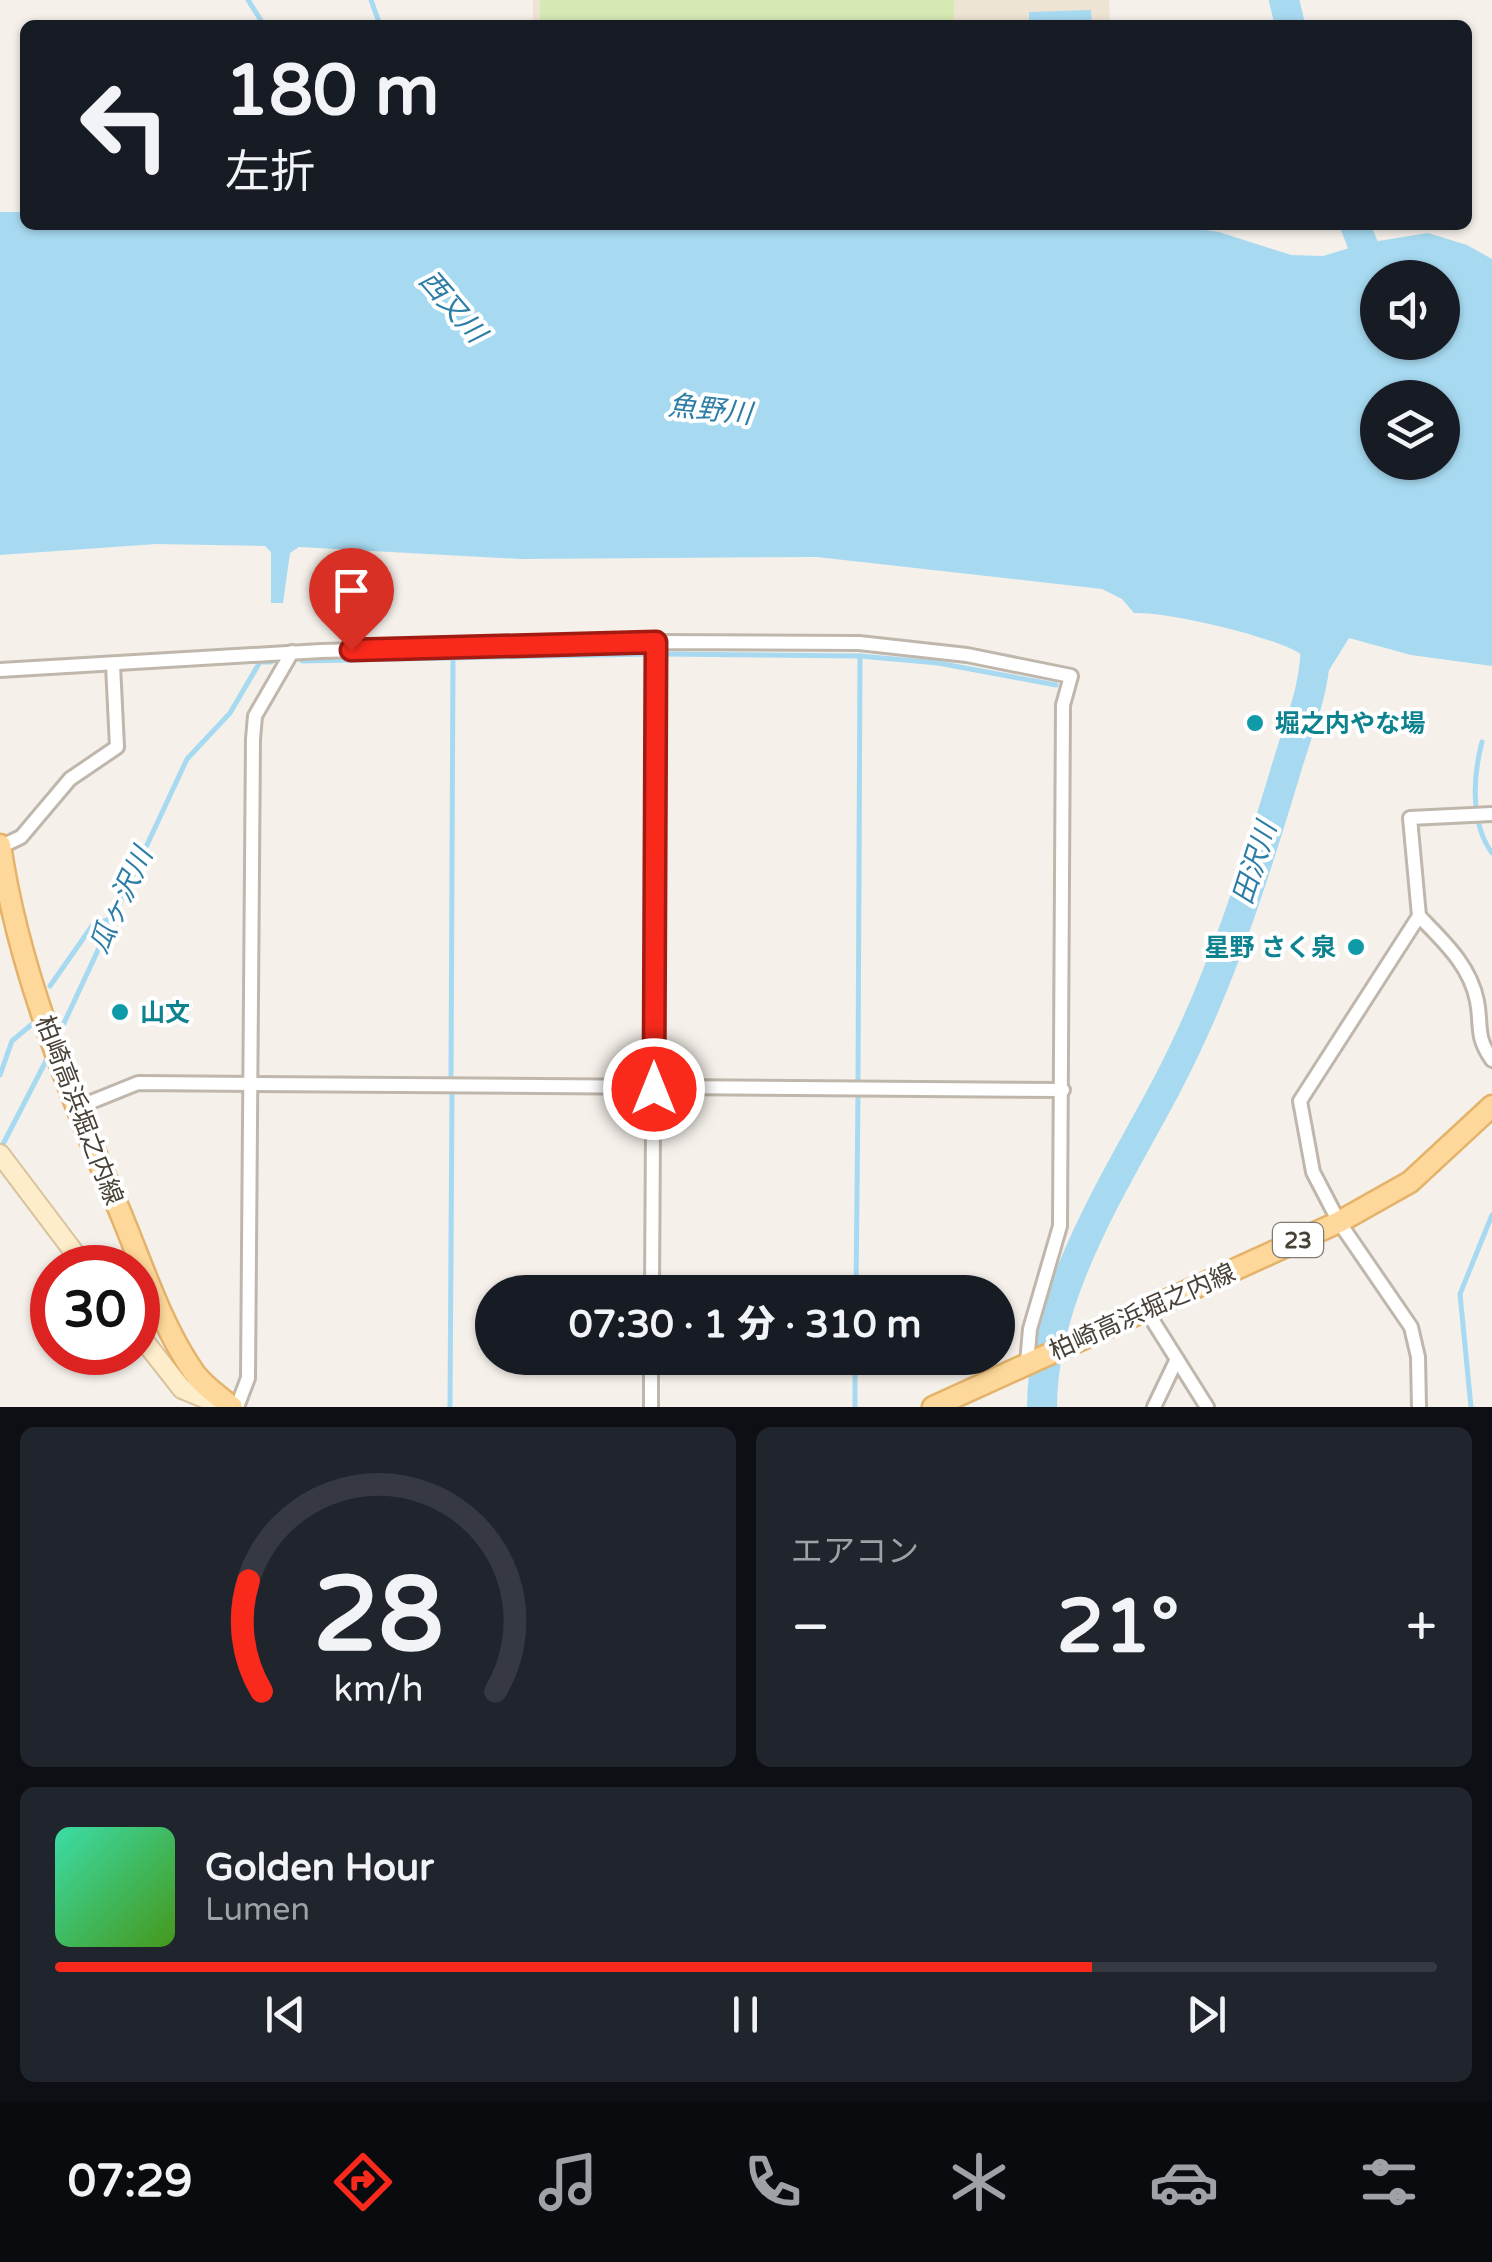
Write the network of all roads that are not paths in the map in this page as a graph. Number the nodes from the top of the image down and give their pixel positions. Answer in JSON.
{"nodes":[{"id":1,"x":656,"y":642,"type":"junction"},
{"id":2,"x":292,"y":652,"type":"junction"},
{"id":3,"x":114,"y":665,"type":"junction"},
{"id":4,"x":0,"y":670,"type":"edge"},
{"id":5,"x":1492,"y":814,"type":"edge"},
{"id":6,"x":0,"y":846,"type":"edge"},
{"id":7,"x":3,"y":895,"type":"edge"},
{"id":8,"x":1419,"y":916,"type":"junction"},
{"id":9,"x":1492,"y":1060,"type":"edge"},
{"id":10,"x":251,"y":1085,"type":"junction"},
{"id":11,"x":654,"y":1089,"type":"junction"},
{"id":12,"x":1062,"y":1090,"type":"junction"},
{"id":13,"x":1492,"y":1106,"type":"edge"},
{"id":14,"x":76,"y":1108,"type":"junction"},
{"id":15,"x":2,"y":1157,"type":"edge"},
{"id":16,"x":1339,"y":1222,"type":"junction"},
{"id":17,"x":69,"y":1245,"type":"edge"},
{"id":18,"x":652,"y":1275,"type":"edge"},
{"id":19,"x":1146,"y":1310,"type":"junction"},
{"id":20,"x":1177,"y":1359,"type":"junction"},
{"id":21,"x":160,"y":1360,"type":"edge"},
{"id":22,"x":1032,"y":1361,"type":"junction"},
{"id":23,"x":651,"y":1375,"type":"edge"},
{"id":24,"x":232,"y":1407,"type":"edge"},
{"id":25,"x":651,"y":1407,"type":"edge"},
{"id":26,"x":933,"y":1407,"type":"edge"},
{"id":27,"x":1154,"y":1407,"type":"edge"},
{"id":28,"x":1207,"y":1407,"type":"edge"},
{"id":29,"x":1419,"y":1407,"type":"edge"}],
"edges":[{"from":1,"to":2,"type":"street"},
{"from":1,"to":11,"type":"street"},
{"from":1,"to":12,"type":"street"},
{"from":2,"to":3,"type":"street"},
{"from":2,"to":10,"type":"street"},
{"from":3,"to":4,"type":"street"},
{"from":3,"to":6,"type":"street"},
{"from":5,"to":8,"type":"street"},
{"from":6,"to":7,"type":"main road","name":"柏崎高浜堀之内線"},
{"from":7,"to":14,"type":"main road","name":"柏崎高浜堀之内線"},
{"from":8,"to":9,"type":"street"},
{"from":8,"to":16,"type":"street"},
{"from":10,"to":11,"type":"street"},
{"from":10,"to":14,"type":"street"},
{"from":10,"to":24,"type":"street"},
{"from":11,"to":12,"type":"street"},
{"from":11,"to":18,"type":"street"},
{"from":12,"to":22,"type":"street"},
{"from":13,"to":16,"type":"main road","name":"柏崎高浜堀之内線","number":"23"},
{"from":14,"to":24,"type":"main road","name":"柏崎高浜堀之内線"},
{"from":15,"to":17,"type":"street"},
{"from":16,"to":19,"type":"main road","name":"柏崎高浜堀之内線","number":"23"},
{"from":16,"to":29,"type":"street"},
{"from":19,"to":20,"type":"street"},
{"from":19,"to":22,"type":"main road","name":"柏崎高浜堀之内線","number":"23"},
{"from":20,"to":27,"type":"street"},
{"from":20,"to":28,"type":"street"},
{"from":21,"to":24,"type":"street"},
{"from":22,"to":26,"type":"main road","name":"柏崎高浜堀之内線","number":"23"},
{"from":23,"to":25,"type":"street"}]}
